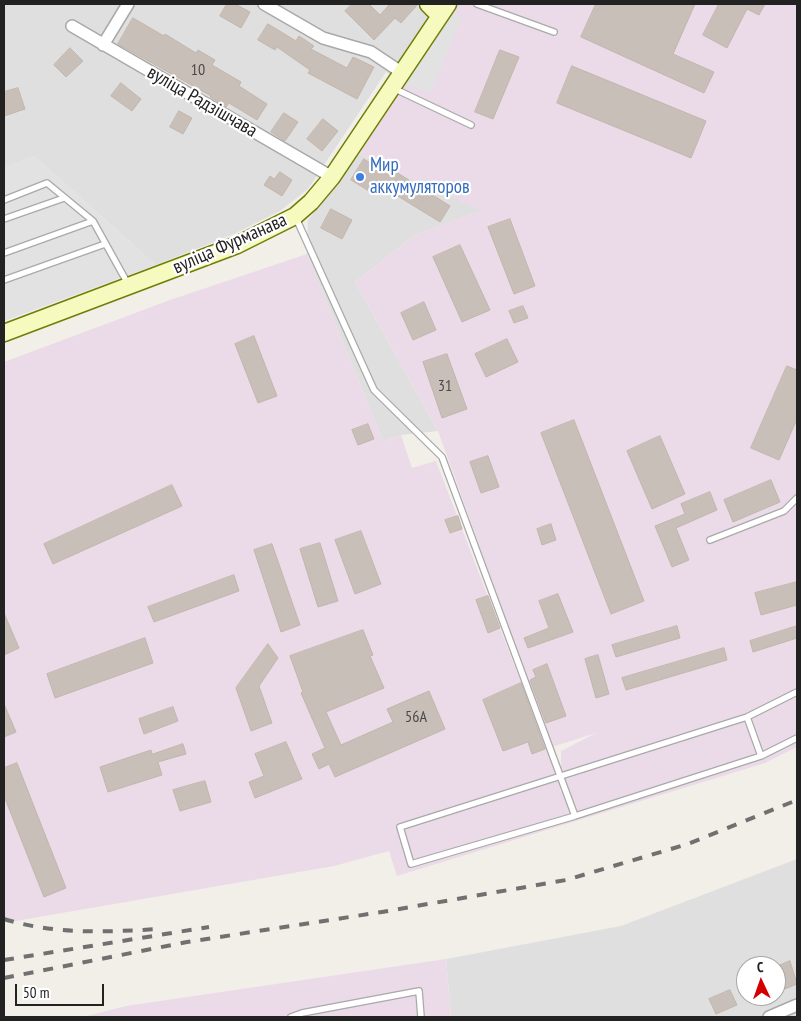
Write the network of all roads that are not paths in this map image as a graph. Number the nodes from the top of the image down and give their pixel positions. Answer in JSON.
{"nodes":[{"id":1,"x":128,"y":4,"type":"edge"},
{"id":2,"x":264,"y":4,"type":"edge"},
{"id":3,"x":477,"y":4,"type":"edge"},
{"id":4,"x":439,"y":8,"type":"edge"},
{"id":5,"x":72,"y":26,"type":"dead end"},
{"id":6,"x":554,"y":32,"type":"dead end"},
{"id":7,"x":103,"y":44,"type":"junction"},
{"id":8,"x":402,"y":72,"type":"junction"},
{"id":9,"x":391,"y":87,"type":"junction"},
{"id":10,"x":471,"y":125,"type":"dead end"},
{"id":11,"x":332,"y":177,"type":"junction"},
{"id":12,"x":64,"y":198,"type":"junction"},
{"id":13,"x":4,"y":200,"type":"edge"},
{"id":14,"x":295,"y":216,"type":"junction"},
{"id":15,"x":4,"y":219,"type":"edge"},
{"id":16,"x":93,"y":221,"type":"junction"},
{"id":17,"x":105,"y":244,"type":"junction"},
{"id":18,"x":4,"y":253,"type":"edge"},
{"id":19,"x":4,"y":280,"type":"edge"},
{"id":20,"x":130,"y":287,"type":"junction"},
{"id":21,"x":4,"y":333,"type":"edge"},
{"id":22,"x":797,"y":498,"type":"edge"},
{"id":23,"x":710,"y":540,"type":"dead end"},
{"id":24,"x":797,"y":692,"type":"edge"},
{"id":25,"x":747,"y":717,"type":"junction"},
{"id":26,"x":797,"y":738,"type":"edge"},
{"id":27,"x":761,"y":756,"type":"junction"},
{"id":28,"x":561,"y":777,"type":"junction"},
{"id":29,"x":576,"y":816,"type":"junction"},
{"id":30,"x":797,"y":1004,"type":"edge"},
{"id":31,"x":291,"y":1017,"type":"edge"},
{"id":32,"x":421,"y":1017,"type":"edge"},
{"id":33,"x":769,"y":1017,"type":"edge"}],
"edges":[{"from":1,"to":7,"type":"street"},
{"from":2,"to":8,"type":"street"},
{"from":3,"to":6,"type":"lane"},
{"from":4,"to":8,"type":"street","name":"вуліца Фурманава"},
{"from":5,"to":7,"type":"street","name":"вуліца Радзішчава"},
{"from":7,"to":11,"type":"street","name":"вуліца Радзішчава"},
{"from":8,"to":9,"type":"street","name":"вуліца Фурманава"},
{"from":9,"to":10,"type":"lane"},
{"from":9,"to":11,"type":"street","name":"вуліца Фурманава"},
{"from":11,"to":14,"type":"street","name":"вуліца Фурманава"},
{"from":12,"to":13,"type":"lane"},
{"from":12,"to":15,"type":"lane"},
{"from":12,"to":16,"type":"lane"},
{"from":14,"to":20,"type":"street","name":"вуліца Фурманава"},
{"from":14,"to":28,"type":"lane"},
{"from":16,"to":17,"type":"lane"},
{"from":16,"to":18,"type":"lane"},
{"from":17,"to":19,"type":"lane"},
{"from":17,"to":20,"type":"lane"},
{"from":20,"to":21,"type":"street","name":"вуліца Фурманава"},
{"from":22,"to":23,"type":"lane"},
{"from":24,"to":25,"type":"lane"},
{"from":25,"to":27,"type":"lane"},
{"from":25,"to":28,"type":"lane"},
{"from":26,"to":27,"type":"lane"},
{"from":27,"to":29,"type":"lane"},
{"from":28,"to":29,"type":"lane"},
{"from":28,"to":29,"type":"lane"},
{"from":30,"to":33,"type":"street"},
{"from":31,"to":32,"type":"lane"}]}
